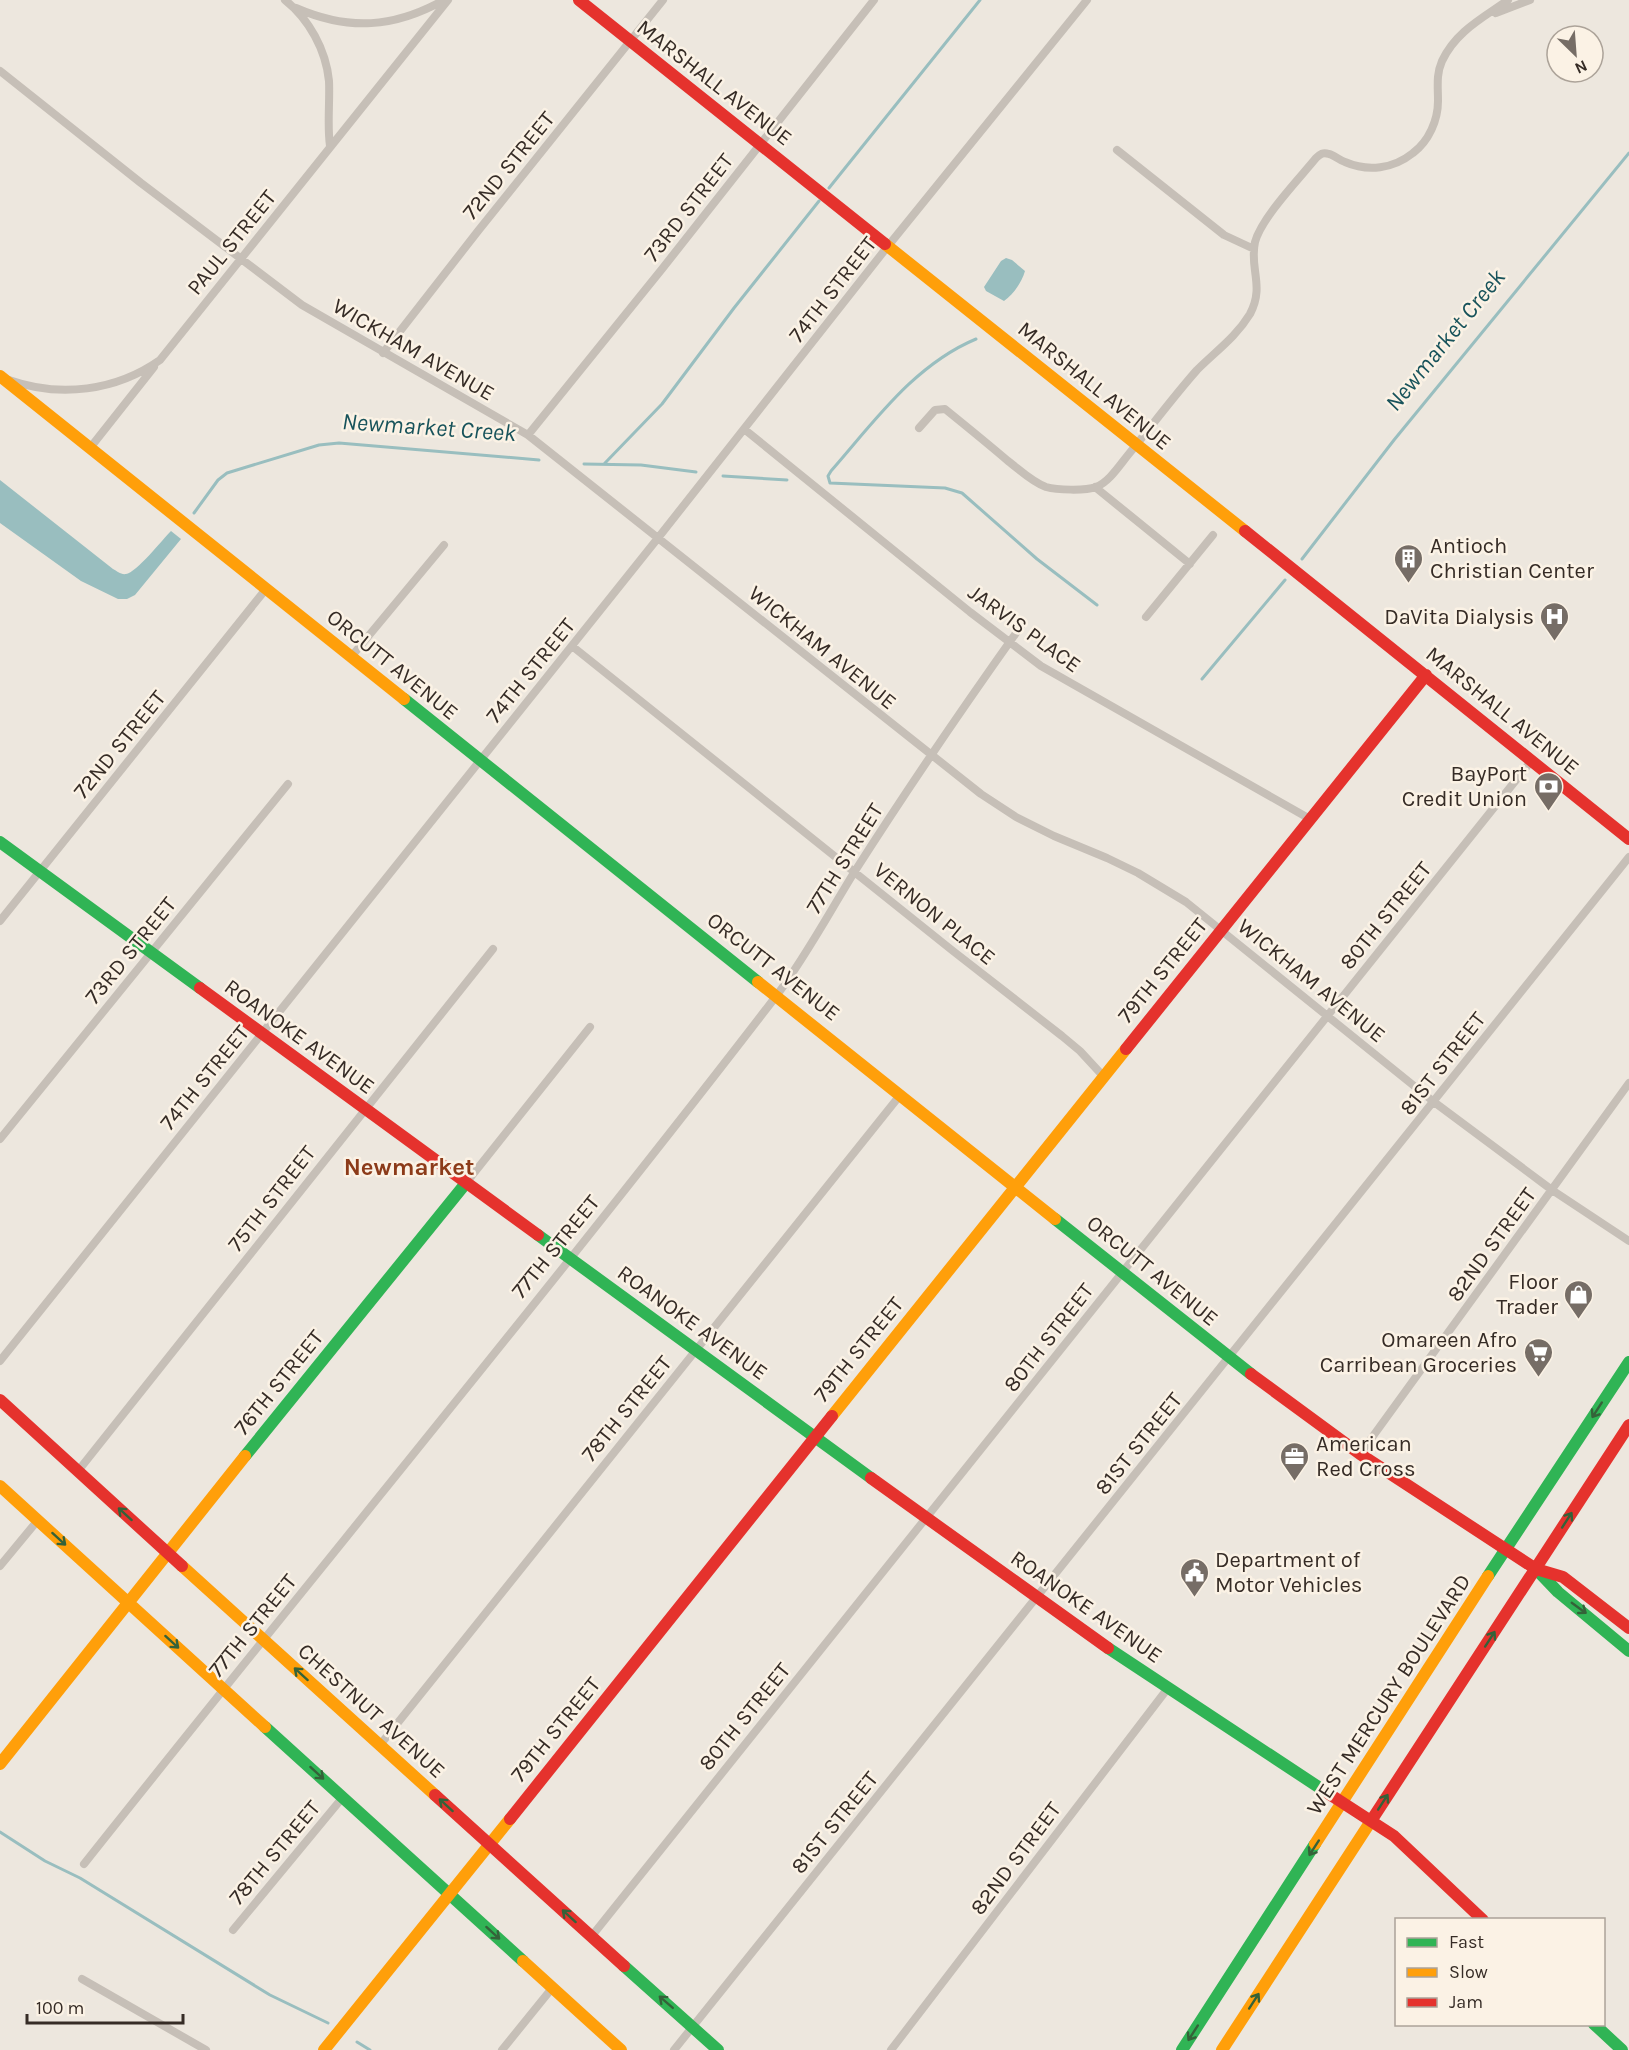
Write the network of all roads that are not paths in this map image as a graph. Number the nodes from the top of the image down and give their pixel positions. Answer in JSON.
{"nodes":[{"id":1,"x":285,"y":0,"type":"edge"},
{"id":2,"x":444,"y":0,"type":"edge"},
{"id":3,"x":448,"y":0,"type":"edge"},
{"id":4,"x":579,"y":0,"type":"edge"},
{"id":5,"x":663,"y":0,"type":"edge"},
{"id":6,"x":874,"y":0,"type":"edge"},
{"id":7,"x":1087,"y":0,"type":"edge"},
{"id":8,"x":1509,"y":0,"type":"edge"},
{"id":9,"x":1530,"y":0,"type":"edge"},
{"id":10,"x":293,"y":7,"type":"junction"},
{"id":11,"x":1476,"y":21,"type":"junction"},
{"id":12,"x":630,"y":41,"type":"junction"},
{"id":13,"x":0,"y":71,"type":"edge"},
{"id":14,"x":760,"y":144,"type":"junction"},
{"id":15,"x":330,"y":146,"type":"junction"},
{"id":16,"x":1117,"y":150,"type":"dead end"},
{"id":17,"x":888,"y":246,"type":"junction"},
{"id":18,"x":1254,"y":249,"type":"junction"},
{"id":19,"x":240,"y":260,"type":"junction"},
{"id":20,"x":383,"y":353,"type":"junction"},
{"id":21,"x":160,"y":360,"type":"junction"},
{"id":22,"x":1,"y":377,"type":"edge"},
{"id":23,"x":919,"y":428,"type":"dead end"},
{"id":24,"x":744,"y":429,"type":"junction"},
{"id":25,"x":528,"y":435,"type":"junction"},
{"id":26,"x":1137,"y":445,"type":"junction"},
{"id":27,"x":90,"y":448,"type":"junction"},
{"id":28,"x":1095,"y":487,"type":"junction"},
{"id":29,"x":1213,"y":535,"type":"dead end"},
{"id":30,"x":658,"y":538,"type":"junction"},
{"id":31,"x":444,"y":545,"type":"dead end"},
{"id":32,"x":1190,"y":564,"type":"junction"},
{"id":33,"x":266,"y":589,"type":"junction"},
{"id":34,"x":1146,"y":617,"type":"dead end"},
{"id":35,"x":1021,"y":626,"type":"dead end"},
{"id":36,"x":1009,"y":642,"type":"junction"},
{"id":37,"x":572,"y":646,"type":"junction"},
{"id":38,"x":351,"y":657,"type":"junction"},
{"id":39,"x":1426,"y":675,"type":"junction"},
{"id":40,"x":930,"y":755,"type":"junction"},
{"id":41,"x":1532,"y":760,"type":"junction"},
{"id":42,"x":481,"y":761,"type":"junction"},
{"id":43,"x":288,"y":784,"type":"dead end"},
{"id":44,"x":1310,"y":819,"type":"junction"},
{"id":45,"x":1629,"y":839,"type":"edge"},
{"id":46,"x":0,"y":842,"type":"edge"},
{"id":47,"x":1629,"y":857,"type":"edge"},
{"id":48,"x":40,"y":872,"type":"junction"},
{"id":49,"x":854,"y":872,"type":"junction"},
{"id":50,"x":0,"y":921,"type":"edge"},
{"id":51,"x":1222,"y":930,"type":"junction"},
{"id":52,"x":493,"y":949,"type":"dead end"},
{"id":53,"x":151,"y":952,"type":"junction"},
{"id":54,"x":777,"y":995,"type":"junction"},
{"id":55,"x":1327,"y":1016,"type":"junction"},
{"id":56,"x":590,"y":1027,"type":"dead end"},
{"id":57,"x":261,"y":1033,"type":"junction"},
{"id":58,"x":1104,"y":1077,"type":"junction"},
{"id":59,"x":1629,"y":1083,"type":"edge"},
{"id":60,"x":902,"y":1095,"type":"junction"},
{"id":61,"x":1434,"y":1102,"type":"junction"},
{"id":62,"x":365,"y":1109,"type":"junction"},
{"id":63,"x":0,"y":1139,"type":"edge"},
{"id":64,"x":465,"y":1183,"type":"junction"},
{"id":65,"x":1016,"y":1186,"type":"junction"},
{"id":66,"x":1552,"y":1190,"type":"junction"},
{"id":67,"x":1629,"y":1241,"type":"edge"},
{"id":68,"x":569,"y":1258,"type":"junction"},
{"id":69,"x":1122,"y":1272,"type":"junction"},
{"id":70,"x":696,"y":1350,"type":"junction"},
{"id":71,"x":1230,"y":1358,"type":"junction"},
{"id":72,"x":0,"y":1361,"type":"edge"},
{"id":73,"x":1629,"y":1362,"type":"edge"},
{"id":74,"x":0,"y":1400,"type":"edge"},
{"id":75,"x":1629,"y":1425,"type":"edge"},
{"id":76,"x":815,"y":1437,"type":"junction"},
{"id":77,"x":1360,"y":1454,"type":"junction"},
{"id":78,"x":78,"y":1471,"type":"junction"},
{"id":79,"x":0,"y":1486,"type":"edge"},
{"id":80,"x":927,"y":1519,"type":"junction"},
{"id":81,"x":38,"y":1520,"type":"junction"},
{"id":82,"x":1505,"y":1550,"type":"junction"},
{"id":83,"x":168,"y":1553,"type":"junction"},
{"id":84,"x":0,"y":1566,"type":"edge"},
{"id":85,"x":1536,"y":1569,"type":"junction"},
{"id":86,"x":1037,"y":1596,"type":"junction"},
{"id":87,"x":129,"y":1603,"type":"junction"},
{"id":88,"x":1629,"y":1629,"type":"edge"},
{"id":89,"x":263,"y":1640,"type":"junction"},
{"id":90,"x":1629,"y":1651,"type":"edge"},
{"id":91,"x":223,"y":1688,"type":"junction"},
{"id":92,"x":1168,"y":1688,"type":"junction"},
{"id":93,"x":380,"y":1745,"type":"junction"},
{"id":94,"x":0,"y":1764,"type":"edge"},
{"id":95,"x":343,"y":1797,"type":"junction"},
{"id":96,"x":1344,"y":1802,"type":"junction"},
{"id":97,"x":1372,"y":1821,"type":"junction"},
{"id":98,"x":489,"y":1844,"type":"junction"},
{"id":99,"x":84,"y":1864,"type":"dead end"},
{"id":100,"x":450,"y":1893,"type":"junction"},
{"id":101,"x":1481,"y":1918,"type":"edge"},
{"id":102,"x":233,"y":1930,"type":"dead end"},
{"id":103,"x":591,"y":1937,"type":"junction"},
{"id":104,"x":82,"y":1978,"type":"dead end"},
{"id":105,"x":553,"y":1987,"type":"junction"},
{"id":106,"x":693,"y":2026,"type":"junction"},
{"id":107,"x":1595,"y":2026,"type":"edge"},
{"id":108,"x":206,"y":2050,"type":"edge"},
{"id":109,"x":324,"y":2050,"type":"edge"},
{"id":110,"x":502,"y":2050,"type":"edge"},
{"id":111,"x":621,"y":2050,"type":"edge"},
{"id":112,"x":674,"y":2050,"type":"edge"},
{"id":113,"x":718,"y":2050,"type":"edge"},
{"id":114,"x":891,"y":2050,"type":"edge"},
{"id":115,"x":1182,"y":2050,"type":"edge"},
{"id":116,"x":1222,"y":2050,"type":"edge"},
{"id":117,"x":1622,"y":2050,"type":"edge"}],
"edges":[{"from":1,"to":10,"type":"street"},
{"from":2,"to":10,"type":"street"},
{"from":3,"to":15,"type":"street","name":"PAUL STREET"},
{"from":4,"to":12,"type":"main road","name":"MARSHALL AVENUE"},
{"from":5,"to":12,"type":"street","name":"72ND STREET"},
{"from":6,"to":14,"type":"street","name":"73RD STREET"},
{"from":7,"to":17,"type":"street","name":"74TH STREET"},
{"from":8,"to":11,"type":"street"},
{"from":9,"to":11,"type":"street"},
{"from":10,"to":15,"type":"street"},
{"from":11,"to":18,"type":"street"},
{"from":12,"to":14,"type":"main road","name":"MARSHALL AVENUE"},
{"from":12,"to":20,"type":"street","name":"72ND STREET"},
{"from":13,"to":19,"type":"street","name":"WICKHAM AVENUE"},
{"from":14,"to":17,"type":"main road","name":"MARSHALL AVENUE"},
{"from":14,"to":25,"type":"street","name":"73RD STREET"},
{"from":15,"to":19,"type":"street","name":"PAUL STREET"},
{"from":16,"to":18,"type":"street"},
{"from":17,"to":24,"type":"street","name":"74TH STREET"},
{"from":17,"to":26,"type":"main road","name":"MARSHALL AVENUE"},
{"from":18,"to":26,"type":"street"},
{"from":19,"to":20,"type":"street","name":"WICKHAM AVENUE"},
{"from":19,"to":21,"type":"street","name":"PAUL STREET"},
{"from":20,"to":25,"type":"street","name":"WICKHAM AVENUE"},
{"from":21,"to":22,"type":"street","name":"PAUL STREET"},
{"from":21,"to":27,"type":"street","name":"PAUL STREET"},
{"from":22,"to":27,"type":"main road","name":"ORCUTT AVENUE"},
{"from":23,"to":28,"type":"street"},
{"from":24,"to":30,"type":"street","name":"74TH STREET"},
{"from":24,"to":36,"type":"street","name":"JARVIS PLACE"},
{"from":25,"to":30,"type":"street","name":"WICKHAM AVENUE"},
{"from":26,"to":28,"type":"street"},
{"from":26,"to":39,"type":"main road","name":"MARSHALL AVENUE"},
{"from":27,"to":33,"type":"main road","name":"ORCUTT AVENUE"},
{"from":28,"to":32,"type":"street"},
{"from":29,"to":32,"type":"street"},
{"from":30,"to":37,"type":"street","name":"74TH STREET"},
{"from":30,"to":40,"type":"street","name":"WICKHAM AVENUE"},
{"from":31,"to":38,"type":"street"},
{"from":32,"to":34,"type":"street"},
{"from":33,"to":38,"type":"main road","name":"ORCUTT AVENUE"},
{"from":33,"to":48,"type":"street","name":"72ND STREET"},
{"from":35,"to":36,"type":"street","name":"77TH STREET"},
{"from":36,"to":40,"type":"street","name":"77TH STREET"},
{"from":36,"to":44,"type":"street","name":"JARVIS PLACE"},
{"from":37,"to":42,"type":"street","name":"74TH STREET"},
{"from":37,"to":49,"type":"street","name":"VERNON PLACE"},
{"from":38,"to":42,"type":"main road","name":"ORCUTT AVENUE"},
{"from":39,"to":41,"type":"main road","name":"MARSHALL AVENUE"},
{"from":39,"to":44,"type":"main road","name":"79TH STREET"},
{"from":40,"to":49,"type":"street","name":"77TH STREET"},
{"from":40,"to":51,"type":"street","name":"WICKHAM AVENUE"},
{"from":41,"to":45,"type":"main road","name":"MARSHALL AVENUE"},
{"from":41,"to":55,"type":"street","name":"80TH STREET"},
{"from":42,"to":54,"type":"main road","name":"ORCUTT AVENUE"},
{"from":42,"to":57,"type":"street","name":"74TH STREET"},
{"from":43,"to":53,"type":"street","name":"73RD STREET"},
{"from":44,"to":51,"type":"main road","name":"79TH STREET"},
{"from":46,"to":48,"type":"main road","name":"ROANOKE AVENUE"},
{"from":47,"to":61,"type":"street","name":"81ST STREET"},
{"from":48,"to":50,"type":"street","name":"72ND STREET"},
{"from":48,"to":53,"type":"main road","name":"ROANOKE AVENUE"},
{"from":49,"to":54,"type":"street","name":"77TH STREET"},
{"from":49,"to":58,"type":"street","name":"VERNON PLACE"},
{"from":51,"to":55,"type":"street","name":"WICKHAM AVENUE"},
{"from":51,"to":58,"type":"main road","name":"79TH STREET"},
{"from":52,"to":62,"type":"street","name":"75TH STREET"},
{"from":53,"to":57,"type":"main road","name":"ROANOKE AVENUE"},
{"from":53,"to":63,"type":"street","name":"73RD STREET"},
{"from":54,"to":60,"type":"main road","name":"ORCUTT AVENUE"},
{"from":54,"to":68,"type":"street","name":"77TH STREET"},
{"from":55,"to":61,"type":"street","name":"WICKHAM AVENUE"},
{"from":55,"to":69,"type":"street","name":"80TH STREET"},
{"from":56,"to":64,"type":"street","name":"76TH STREET"},
{"from":57,"to":62,"type":"main road","name":"ROANOKE AVENUE"},
{"from":57,"to":72,"type":"street","name":"74TH STREET"},
{"from":58,"to":65,"type":"main road","name":"79TH STREET"},
{"from":59,"to":66,"type":"street","name":"82ND STREET"},
{"from":60,"to":65,"type":"main road","name":"ORCUTT AVENUE"},
{"from":60,"to":70,"type":"street","name":"78TH STREET"},
{"from":61,"to":66,"type":"street","name":"WICKHAM AVENUE"},
{"from":61,"to":71,"type":"street","name":"81ST STREET"},
{"from":62,"to":64,"type":"main road","name":"ROANOKE AVENUE"},
{"from":62,"to":78,"type":"street","name":"75TH STREET"},
{"from":64,"to":68,"type":"main road","name":"ROANOKE AVENUE"},
{"from":64,"to":83,"type":"main road","name":"76TH STREET"},
{"from":65,"to":69,"type":"main road","name":"ORCUTT AVENUE"},
{"from":65,"to":76,"type":"main road","name":"79TH STREET"},
{"from":66,"to":67,"type":"street","name":"WICKHAM AVENUE"},
{"from":66,"to":77,"type":"street","name":"82ND STREET"},
{"from":68,"to":70,"type":"main road","name":"ROANOKE AVENUE"},
{"from":68,"to":89,"type":"street","name":"77TH STREET"},
{"from":69,"to":71,"type":"main road","name":"ORCUTT AVENUE"},
{"from":69,"to":80,"type":"street","name":"80TH STREET"},
{"from":70,"to":76,"type":"main road","name":"ROANOKE AVENUE"},
{"from":70,"to":93,"type":"street","name":"78TH STREET"},
{"from":71,"to":77,"type":"main road","name":"ORCUTT AVENUE"},
{"from":71,"to":86,"type":"street","name":"81ST STREET"},
{"from":73,"to":82,"type":"main road","name":"WEST MERCURY BOULEVARD","one_way":true},
{"from":74,"to":78,"type":"main road","name":"CHESTNUT AVENUE"},
{"from":85,"to":75,"type":"main road","one_way":true},
{"from":76,"to":80,"type":"main road","name":"ROANOKE AVENUE"},
{"from":76,"to":98,"type":"main road","name":"79TH STREET"},
{"from":77,"to":82,"type":"main road","name":"ORCUTT AVENUE"},
{"from":83,"to":78,"type":"main road","name":"CHESTNUT AVENUE","one_way":true},
{"from":79,"to":81,"type":"main road"},
{"from":80,"to":86,"type":"main road","name":"ROANOKE AVENUE"},
{"from":80,"to":103,"type":"street","name":"80TH STREET"},
{"from":81,"to":84,"type":"street"},
{"from":81,"to":87,"type":"main road","one_way":true},
{"from":82,"to":85,"type":"main road","name":"ORCUTT AVENUE"},
{"from":82,"to":96,"type":"main road","name":"WEST MERCURY BOULEVARD"},
{"from":83,"to":87,"type":"main road","name":"76TH STREET"},
{"from":83,"to":89,"type":"main road","name":"CHESTNUT AVENUE"},
{"from":85,"to":88,"type":"main road","name":"ORCUTT AVENUE"},
{"from":85,"to":90,"type":"main road","name":"ORCUTT AVENUE","one_way":true},
{"from":97,"to":85,"type":"main road","one_way":true},
{"from":86,"to":92,"type":"main road","name":"ROANOKE AVENUE"},
{"from":86,"to":106,"type":"street","name":"81ST STREET"},
{"from":87,"to":91,"type":"main road","one_way":true},
{"from":87,"to":94,"type":"main road","name":"76TH STREET"},
{"from":89,"to":91,"type":"street","name":"77TH STREET"},
{"from":93,"to":89,"type":"main road","name":"CHESTNUT AVENUE","one_way":true},
{"from":91,"to":95,"type":"main road","one_way":true},
{"from":91,"to":99,"type":"street","name":"77TH STREET"},
{"from":92,"to":96,"type":"main road","name":"ROANOKE AVENUE"},
{"from":92,"to":114,"type":"street","name":"82ND STREET"},
{"from":98,"to":93,"type":"main road","name":"CHESTNUT AVENUE","one_way":true},
{"from":95,"to":100,"type":"main road"},
{"from":95,"to":102,"type":"street","name":"78TH STREET"},
{"from":96,"to":97,"type":"main road","name":"ROANOKE AVENUE"},
{"from":96,"to":115,"type":"main road","name":"WEST MERCURY BOULEVARD","one_way":true},
{"from":97,"to":101,"type":"main road","name":"ROANOKE AVENUE"},
{"from":116,"to":97,"type":"main road","one_way":true},
{"from":98,"to":100,"type":"main road","name":"79TH STREET"},
{"from":103,"to":98,"type":"main road","name":"CHESTNUT AVENUE","one_way":true},
{"from":100,"to":105,"type":"main road","one_way":true},
{"from":100,"to":109,"type":"main road","name":"79TH STREET"},
{"from":106,"to":103,"type":"main road","name":"CHESTNUT AVENUE","one_way":true},
{"from":104,"to":108,"type":"street"},
{"from":105,"to":110,"type":"street"},
{"from":105,"to":111,"type":"main road"},
{"from":106,"to":112,"type":"street","name":"81ST STREET"},
{"from":106,"to":113,"type":"main road","name":"CHESTNUT AVENUE"},
{"from":107,"to":117,"type":"main road"}]}
